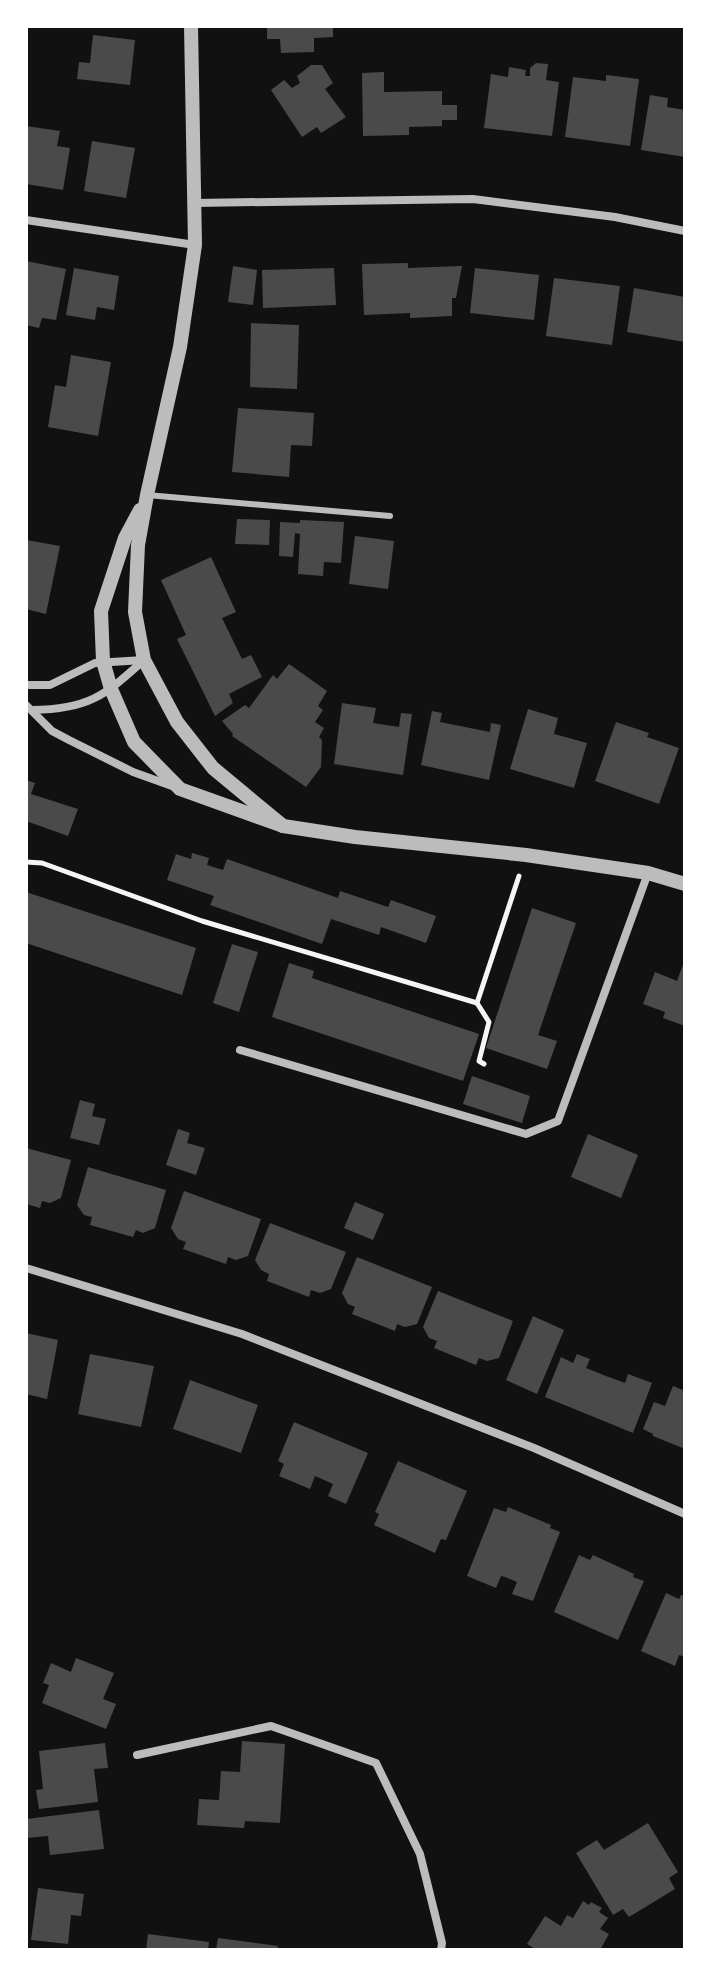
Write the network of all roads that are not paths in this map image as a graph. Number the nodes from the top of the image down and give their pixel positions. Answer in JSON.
{"nodes":[{"id":1,"x":191,"y":26,"type":"edge"},
{"id":2,"x":195,"y":203,"type":"junction"},
{"id":3,"x":26,"y":220,"type":"edge"},
{"id":4,"x":685,"y":231,"type":"edge"},
{"id":5,"x":195,"y":245,"type":"junction"},
{"id":6,"x":147,"y":495,"type":"junction"},
{"id":7,"x":390,"y":516,"type":"dead end"},
{"id":8,"x":144,"y":660,"type":"junction"},
{"id":9,"x":103,"y":661,"type":"junction"},
{"id":10,"x":26,"y":685,"type":"edge"},
{"id":11,"x":111,"y":689,"type":"junction"},
{"id":12,"x":29,"y":707,"type":"edge"},
{"id":13,"x":180,"y":789,"type":"junction"},
{"id":14,"x":283,"y":826,"type":"junction"},
{"id":15,"x":648,"y":873,"type":"junction"},
{"id":16,"x":685,"y":884,"type":"edge"},
{"id":17,"x":240,"y":1050,"type":"dead end"},
{"id":18,"x":26,"y":1268,"type":"edge"},
{"id":19,"x":685,"y":1514,"type":"edge"},
{"id":20,"x":137,"y":1755,"type":"dead end"},
{"id":21,"x":441,"y":1950,"type":"edge"}],
"edges":[{"from":1,"to":2,"type":"street"},
{"from":2,"to":4,"type":"street"},
{"from":2,"to":5,"type":"street"},
{"from":3,"to":5,"type":"street"},
{"from":5,"to":6,"type":"street"},
{"from":6,"to":7,"type":"lane"},
{"from":6,"to":8,"type":"street"},
{"from":6,"to":9,"type":"street"},
{"from":8,"to":9,"type":"street"},
{"from":8,"to":11,"type":"street"},
{"from":8,"to":14,"type":"street"},
{"from":9,"to":10,"type":"street"},
{"from":9,"to":11,"type":"street"},
{"from":11,"to":12,"type":"street"},
{"from":11,"to":13,"type":"street"},
{"from":12,"to":13,"type":"street"},
{"from":13,"to":14,"type":"street"},
{"from":14,"to":15,"type":"street"},
{"from":15,"to":16,"type":"street"},
{"from":15,"to":17,"type":"street"},
{"from":18,"to":19,"type":"street"},
{"from":20,"to":21,"type":"street"}]}
